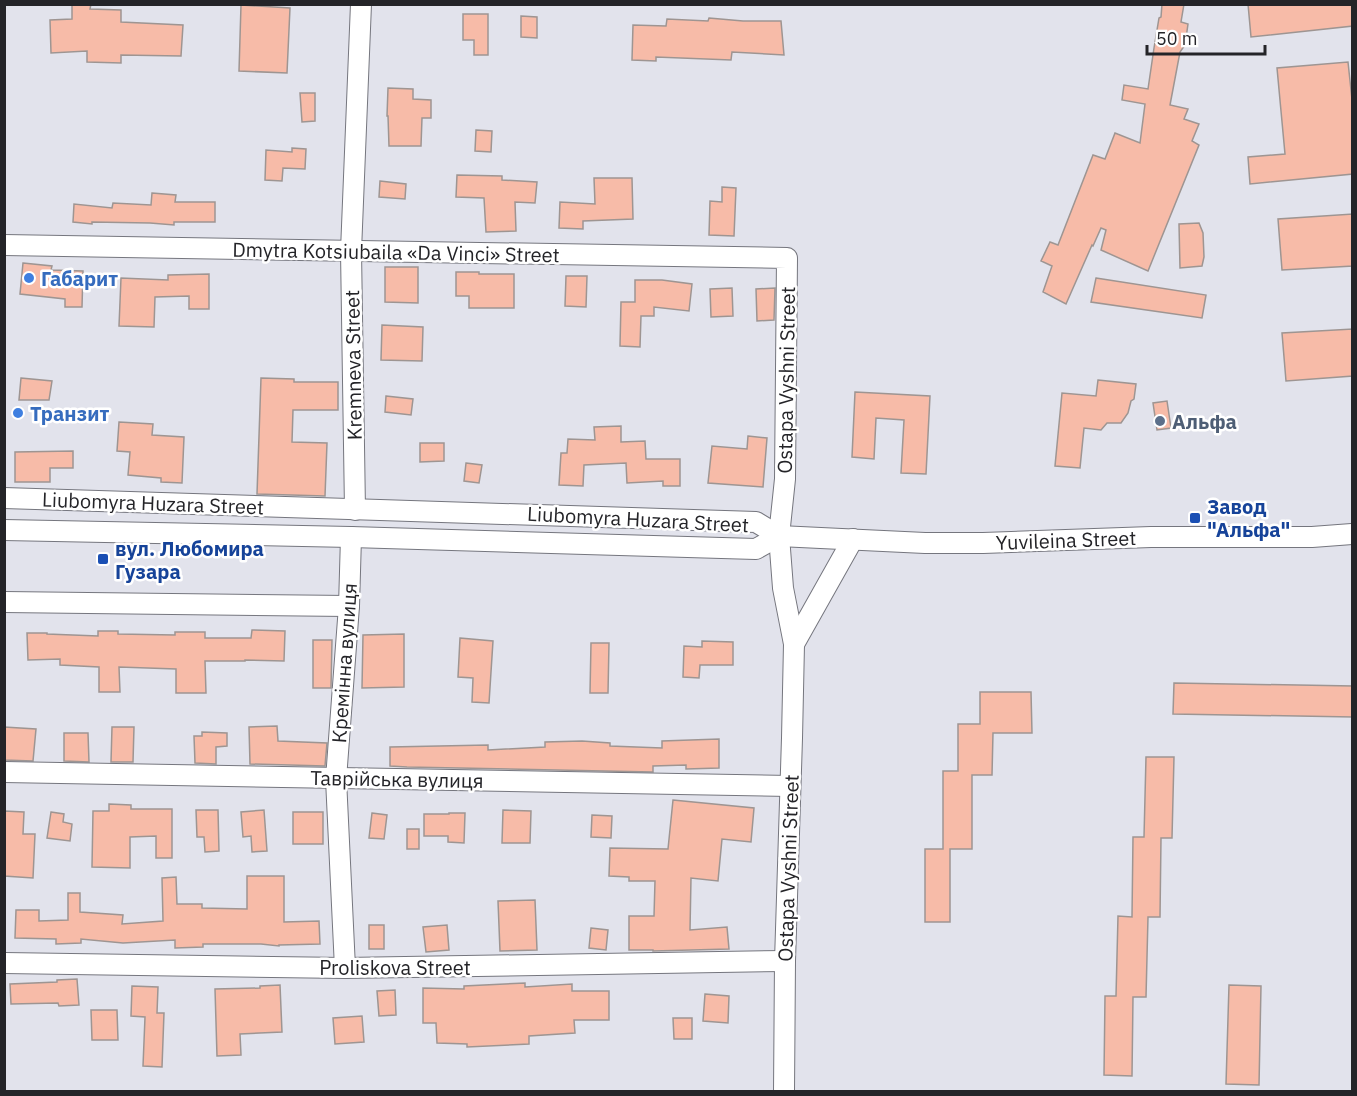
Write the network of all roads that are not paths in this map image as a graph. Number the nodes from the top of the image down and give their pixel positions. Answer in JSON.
{"nodes":[{"id":1,"x":361,"y":4,"type":"edge"},
{"id":2,"x":4,"y":245,"type":"edge"},
{"id":3,"x":351,"y":251,"type":"junction"},
{"id":4,"x":788,"y":258,"type":"joint"},
{"id":5,"x":4,"y":498,"type":"edge"},
{"id":6,"x":355,"y":510,"type":"junction"},
{"id":7,"x":4,"y":530,"type":"edge"},
{"id":8,"x":1353,"y":534,"type":"edge"},
{"id":9,"x":779,"y":536,"type":"junction"},
{"id":10,"x":351,"y":537,"type":"junction"},
{"id":11,"x":853,"y":539,"type":"junction"},
{"id":12,"x":4,"y":602,"type":"edge"},
{"id":13,"x":349,"y":606,"type":"junction"},
{"id":14,"x":794,"y":644,"type":"junction"},
{"id":15,"x":4,"y":772,"type":"edge"},
{"id":16,"x":336,"y":778,"type":"junction"},
{"id":17,"x":790,"y":786,"type":"junction"},
{"id":18,"x":785,"y":961,"type":"junction"},
{"id":19,"x":4,"y":963,"type":"edge"},
{"id":20,"x":345,"y":968,"type":"junction"},
{"id":21,"x":784,"y":1092,"type":"edge"}],
"edges":[{"from":1,"to":3,"type":"street","name":"Kremneva Street"},
{"from":2,"to":3,"type":"street","name":"Dmytra Kotsiubaila «Da Vinci» Street"},
{"from":3,"to":4,"type":"street","name":"Dmytra Kotsiubaila «Da Vinci» Street"},
{"from":3,"to":6,"type":"street","name":"Kremneva Street"},
{"from":4,"to":9,"type":"street","name":"Ostapa Vyshni Street"},
{"from":5,"to":6,"type":"street","name":"Liubomyra Huzara Street"},
{"from":6,"to":9,"type":"street","name":"Liubomyra Huzara Street"},
{"from":7,"to":10,"type":"street","name":"Liubomyra Huzara Street"},
{"from":8,"to":11,"type":"street","name":"Yuvileina Street"},
{"from":9,"to":10,"type":"street","name":"Liubomyra Huzara Street"},
{"from":9,"to":11,"type":"street","name":"Yuvileina Street"},
{"from":9,"to":14,"type":"street","name":"Ostapa Vyshni Street"},
{"from":10,"to":13,"type":"street","name":"Кремінна вулиця"},
{"from":11,"to":14,"type":"street"},
{"from":12,"to":13,"type":"street"},
{"from":13,"to":16,"type":"street","name":"Кремінна вулиця"},
{"from":14,"to":17,"type":"street","name":"Ostapa Vyshni Street"},
{"from":15,"to":16,"type":"street","name":"Таврійська вулиця"},
{"from":16,"to":17,"type":"street","name":"Таврійська вулиця"},
{"from":16,"to":20,"type":"street","name":"Кремінна вулиця"},
{"from":17,"to":18,"type":"street","name":"Ostapa Vyshni Street"},
{"from":18,"to":20,"type":"street","name":"Proliskova Street"},
{"from":18,"to":21,"type":"street","name":"Ostapa Vyshni Street"},
{"from":19,"to":20,"type":"street","name":"Proliskova Street"}]}
